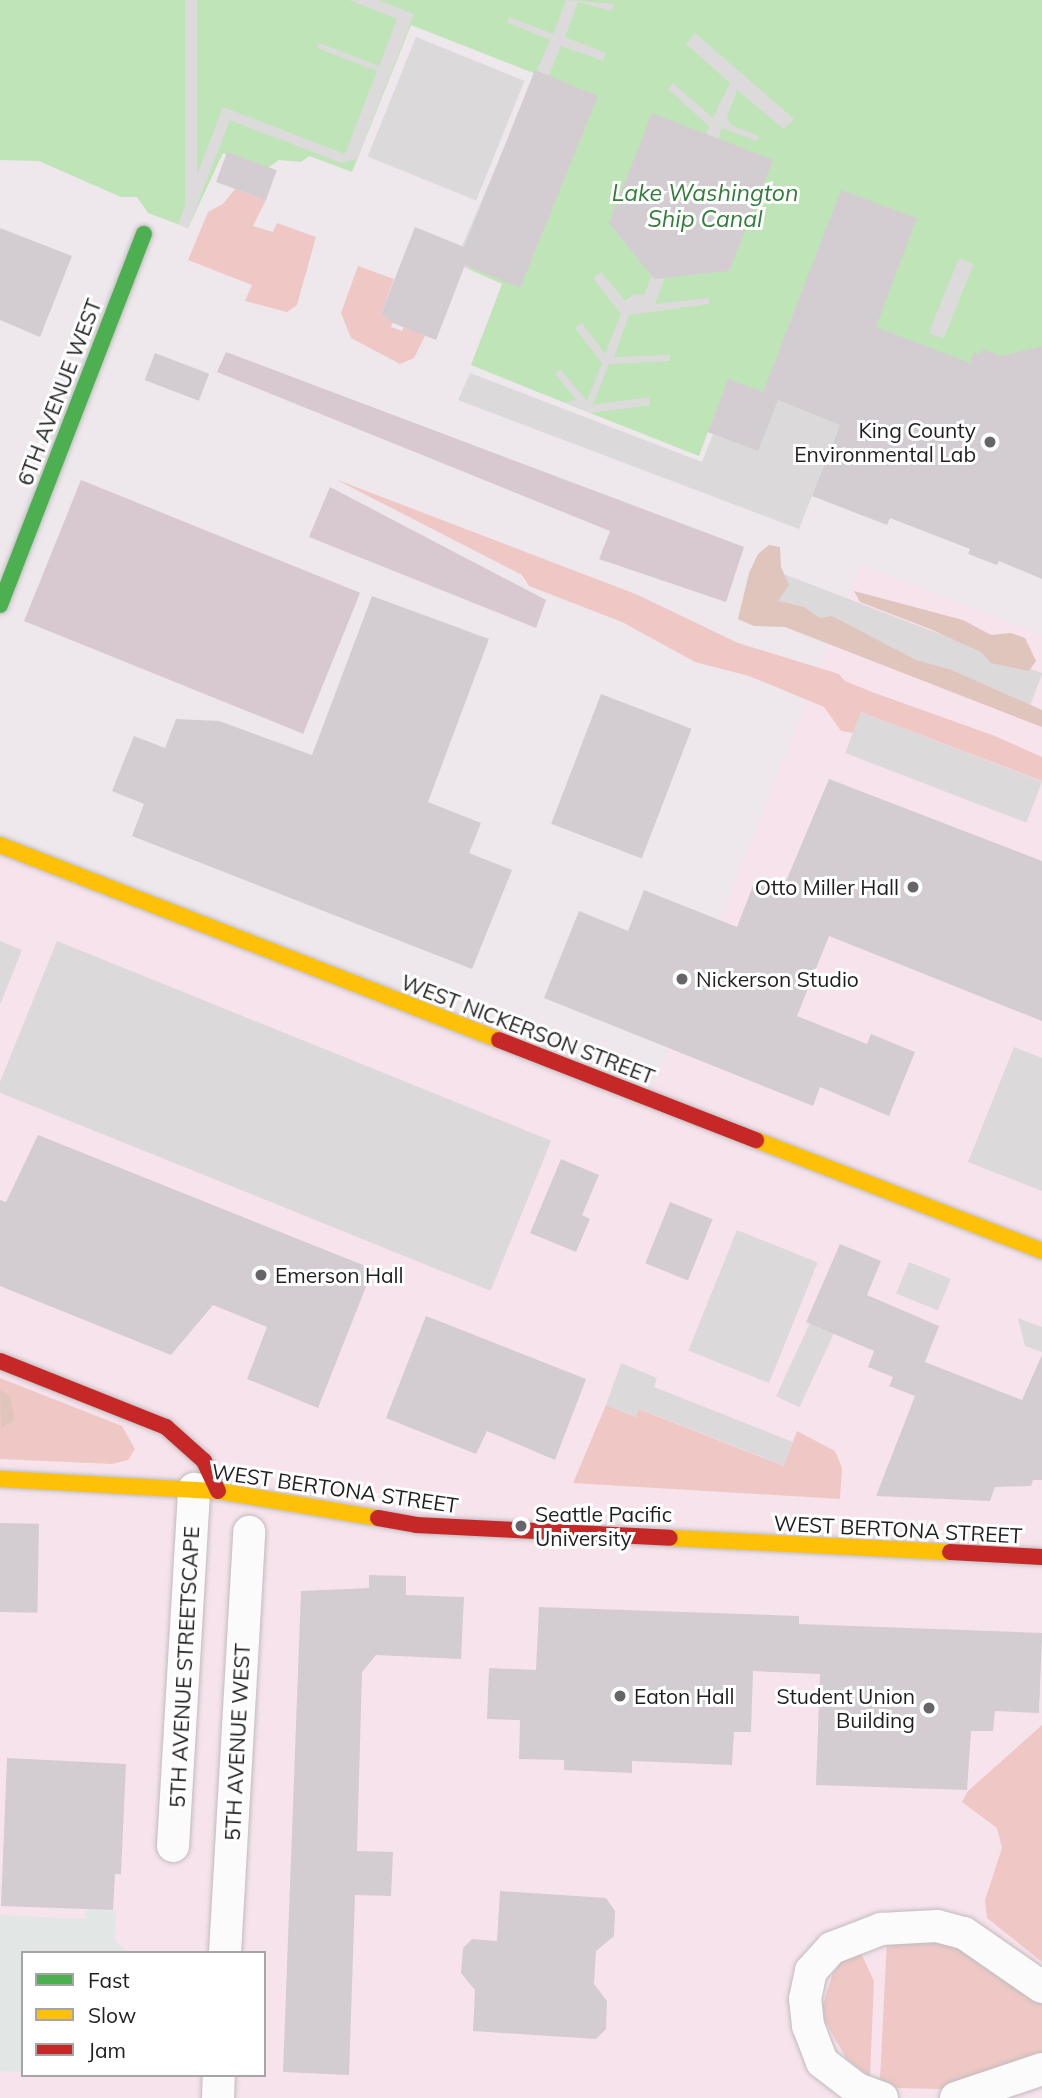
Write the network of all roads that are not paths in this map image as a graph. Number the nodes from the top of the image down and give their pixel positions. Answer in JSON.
{"nodes":[{"id":1,"x":144,"y":234,"type":"dead end"},
{"id":2,"x":0,"y":604,"type":"edge"},
{"id":3,"x":0,"y":845,"type":"edge"},
{"id":4,"x":1042,"y":1251,"type":"edge"},
{"id":5,"x":0,"y":1361,"type":"edge"},
{"id":6,"x":0,"y":1479,"type":"edge"},
{"id":7,"x":206,"y":1490,"type":"junction"},
{"id":8,"x":249,"y":1531,"type":"dead end"},
{"id":9,"x":1042,"y":1557,"type":"edge"},
{"id":10,"x":173,"y":1846,"type":"dead end"},
{"id":11,"x":225,"y":1951,"type":"edge"},
{"id":12,"x":1042,"y":1987,"type":"edge"},
{"id":13,"x":1042,"y":2069,"type":"edge"},
{"id":14,"x":219,"y":2077,"type":"edge"},
{"id":15,"x":218,"y":2098,"type":"edge"},
{"id":16,"x":882,"y":2098,"type":"edge"},
{"id":17,"x":956,"y":2098,"type":"edge"}],
"edges":[{"from":1,"to":2,"type":"street","name":"6TH AVENUE WEST"},
{"from":3,"to":4,"type":"street","name":"WEST NICKERSON STREET"},
{"from":5,"to":7,"type":"street"},
{"from":6,"to":7,"type":"street","name":"WEST BERTONA STREET"},
{"from":7,"to":9,"type":"street","name":"WEST BERTONA STREET"},
{"from":7,"to":10,"type":"street","name":"5TH AVENUE STREETSCAPE"},
{"from":8,"to":11,"type":"street","name":"5TH AVENUE WEST"},
{"from":12,"to":16,"type":"street"},
{"from":13,"to":17,"type":"street"},
{"from":14,"to":15,"type":"street"}]}
